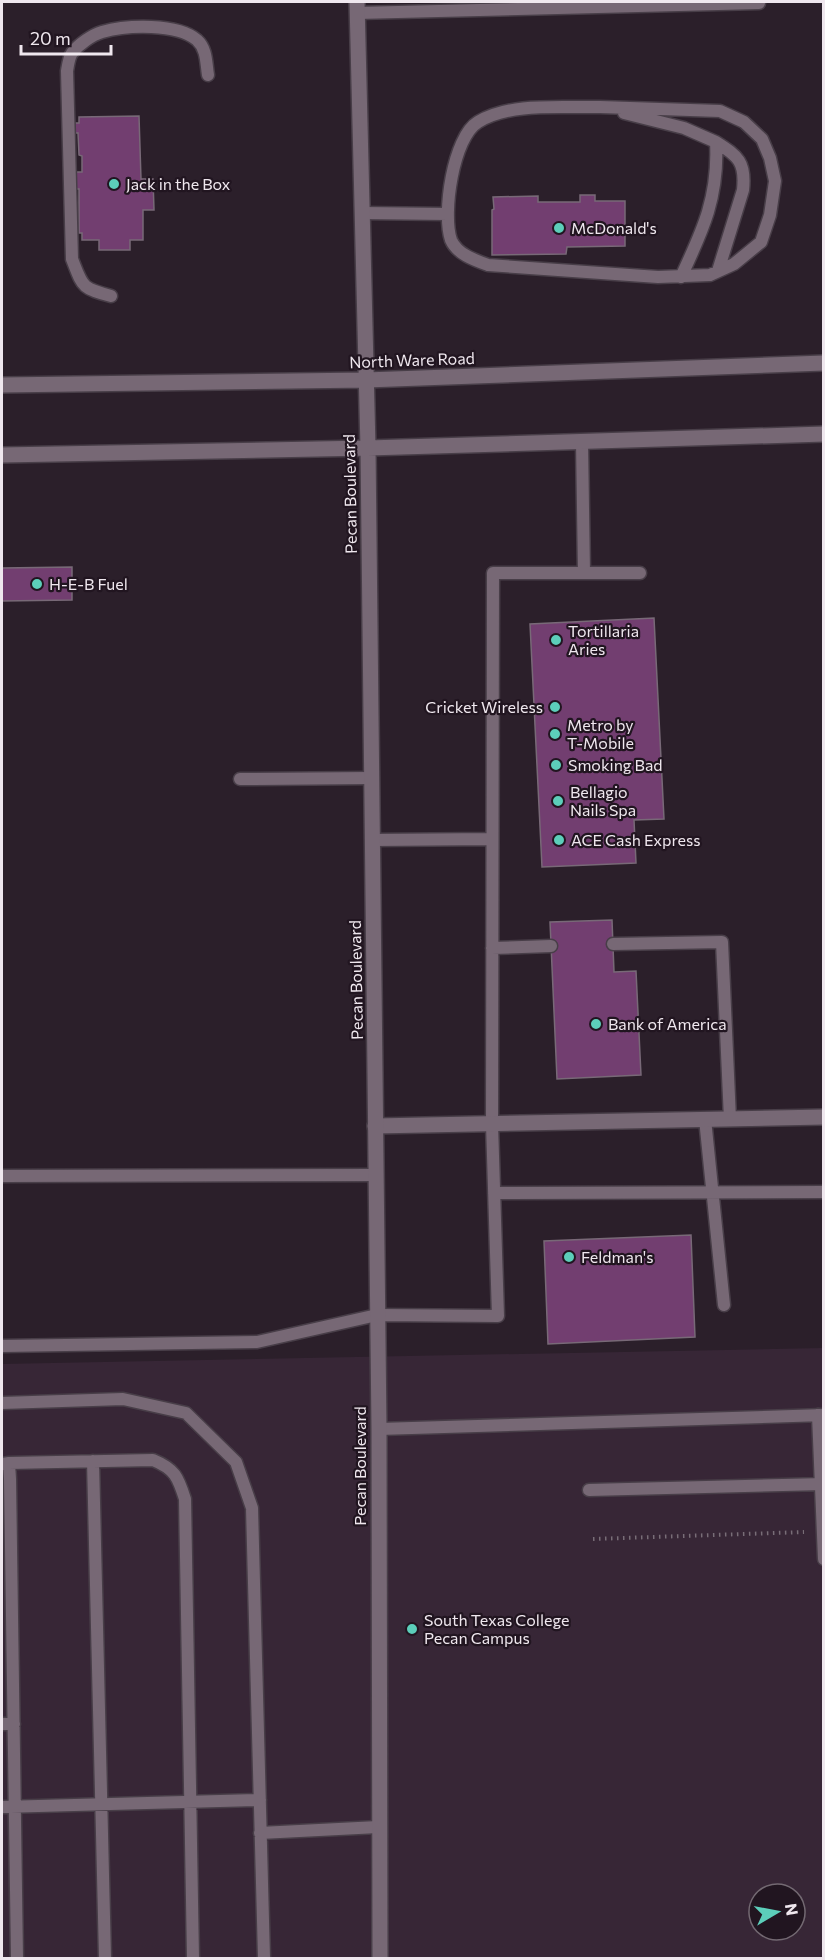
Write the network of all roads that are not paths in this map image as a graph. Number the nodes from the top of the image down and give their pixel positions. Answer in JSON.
{"nodes":[{"id":1,"x":759,"y":2,"type":"edge"},
{"id":2,"x":682,"y":3,"type":"edge"},
{"id":3,"x":499,"y":5,"type":"edge"},
{"id":4,"x":357,"y":7,"type":"edge"},
{"id":5,"x":208,"y":75,"type":"dead end"},
{"id":6,"x":600,"y":107,"type":"junction"},
{"id":7,"x":716,"y":142,"type":"junction"},
{"id":8,"x":362,"y":213,"type":"junction"},
{"id":9,"x":448,"y":214,"type":"junction"},
{"id":10,"x":718,"y":272,"type":"junction"},
{"id":11,"x":681,"y":277,"type":"junction"},
{"id":12,"x":111,"y":296,"type":"dead end"},
{"id":13,"x":824,"y":363,"type":"edge"},
{"id":14,"x":366,"y":380,"type":"junction"},
{"id":15,"x":2,"y":385,"type":"edge"},
{"id":16,"x":824,"y":434,"type":"edge"},
{"id":17,"x":582,"y":442,"type":"junction"},
{"id":18,"x":368,"y":448,"type":"junction"},
{"id":19,"x":2,"y":455,"type":"edge"},
{"id":20,"x":584,"y":573,"type":"junction"},
{"id":21,"x":640,"y":573,"type":"dead end"},
{"id":22,"x":371,"y":778,"type":"junction"},
{"id":23,"x":240,"y":779,"type":"dead end"},
{"id":24,"x":492,"y":839,"type":"junction"},
{"id":25,"x":372,"y":840,"type":"junction"},
{"id":26,"x":613,"y":944,"type":"dead end"},
{"id":27,"x":551,"y":946,"type":"dead end"},
{"id":28,"x":492,"y":948,"type":"junction"},
{"id":29,"x":824,"y":1117,"type":"edge"},
{"id":30,"x":705,"y":1119,"type":"junction"},
{"id":31,"x":730,"y":1119,"type":"junction"},
{"id":32,"x":492,"y":1124,"type":"junction"},
{"id":33,"x":375,"y":1126,"type":"junction"},
{"id":34,"x":376,"y":1175,"type":"junction"},
{"id":35,"x":2,"y":1176,"type":"edge"},
{"id":36,"x":824,"y":1192,"type":"edge"},
{"id":37,"x":494,"y":1193,"type":"junction"},
{"id":38,"x":712,"y":1193,"type":"junction"},
{"id":39,"x":724,"y":1305,"type":"dead end"},
{"id":40,"x":377,"y":1315,"type":"junction"},
{"id":41,"x":2,"y":1346,"type":"edge"},
{"id":42,"x":2,"y":1403,"type":"edge"},
{"id":43,"x":821,"y":1415,"type":"edge"},
{"id":44,"x":379,"y":1429,"type":"junction"},
{"id":45,"x":93,"y":1461,"type":"junction"},
{"id":46,"x":5,"y":1463,"type":"edge"},
{"id":47,"x":822,"y":1484,"type":"edge"},
{"id":48,"x":589,"y":1490,"type":"dead end"},
{"id":49,"x":823,"y":1532,"type":"edge"},
{"id":50,"x":6,"y":1552,"type":"edge"},
{"id":51,"x":824,"y":1559,"type":"edge"},
{"id":52,"x":7,"y":1638,"type":"edge"},
{"id":53,"x":8,"y":1724,"type":"edge"},
{"id":54,"x":260,"y":1800,"type":"junction"},
{"id":55,"x":192,"y":1802,"type":"junction"},
{"id":56,"x":101,"y":1804,"type":"junction"},
{"id":57,"x":2,"y":1807,"type":"edge"},
{"id":58,"x":15,"y":1807,"type":"junction"},
{"id":59,"x":378,"y":1827,"type":"junction"},
{"id":60,"x":260,"y":1833,"type":"junction"},
{"id":61,"x":17,"y":1959,"type":"edge"},
{"id":62,"x":105,"y":1959,"type":"edge"},
{"id":63,"x":194,"y":1959,"type":"edge"},
{"id":64,"x":264,"y":1959,"type":"edge"},
{"id":65,"x":380,"y":1959,"type":"edge"}],
"edges":[{"from":1,"to":2,"type":"lane"},
{"from":2,"to":3,"type":"lane"},
{"from":3,"to":4,"type":"lane"},
{"from":4,"to":8,"type":"main road","name":"Pecan Boulevard"},
{"from":5,"to":12,"type":"lane"},
{"from":6,"to":7,"type":"lane"},
{"from":6,"to":9,"type":"lane"},
{"from":6,"to":10,"type":"lane"},
{"from":7,"to":10,"type":"lane"},
{"from":7,"to":11,"type":"lane"},
{"from":8,"to":9,"type":"lane"},
{"from":8,"to":14,"type":"main road","name":"Pecan Boulevard"},
{"from":9,"to":11,"type":"lane"},
{"from":10,"to":11,"type":"lane"},
{"from":13,"to":14,"type":"main road","name":"North Ware Road"},
{"from":14,"to":15,"type":"main road","name":"North Ware Road"},
{"from":14,"to":18,"type":"main road","name":"Pecan Boulevard"},
{"from":16,"to":17,"type":"main road"},
{"from":17,"to":18,"type":"main road"},
{"from":17,"to":20,"type":"lane"},
{"from":18,"to":19,"type":"main road"},
{"from":18,"to":22,"type":"main road","name":"Pecan Boulevard"},
{"from":20,"to":21,"type":"lane"},
{"from":20,"to":24,"type":"lane"},
{"from":22,"to":23,"type":"lane"},
{"from":22,"to":25,"type":"main road","name":"Pecan Boulevard"},
{"from":24,"to":25,"type":"lane"},
{"from":24,"to":28,"type":"lane"},
{"from":25,"to":33,"type":"main road","name":"Pecan Boulevard"},
{"from":26,"to":31,"type":"lane"},
{"from":27,"to":28,"type":"lane"},
{"from":28,"to":32,"type":"lane"},
{"from":29,"to":31,"type":"main road"},
{"from":30,"to":31,"type":"main road"},
{"from":30,"to":32,"type":"main road"},
{"from":30,"to":38,"type":"lane"},
{"from":32,"to":33,"type":"main road"},
{"from":32,"to":37,"type":"lane"},
{"from":33,"to":34,"type":"main road","name":"Pecan Boulevard"},
{"from":34,"to":35,"type":"lane"},
{"from":34,"to":40,"type":"main road","name":"Pecan Boulevard"},
{"from":36,"to":38,"type":"lane"},
{"from":37,"to":38,"type":"lane"},
{"from":37,"to":40,"type":"lane"},
{"from":38,"to":39,"type":"lane"},
{"from":40,"to":41,"type":"lane"},
{"from":40,"to":44,"type":"main road","name":"Pecan Boulevard"},
{"from":42,"to":54,"type":"lane"},
{"from":43,"to":44,"type":"lane"},
{"from":43,"to":47,"type":"lane"},
{"from":44,"to":59,"type":"main road","name":"Pecan Boulevard"},
{"from":45,"to":46,"type":"lane"},
{"from":45,"to":55,"type":"lane"},
{"from":45,"to":56,"type":"lane"},
{"from":46,"to":50,"type":"lane"},
{"from":47,"to":48,"type":"lane"},
{"from":47,"to":49,"type":"lane"},
{"from":49,"to":51,"type":"lane"},
{"from":50,"to":52,"type":"lane"},
{"from":52,"to":53,"type":"lane"},
{"from":53,"to":58,"type":"lane"},
{"from":54,"to":55,"type":"lane"},
{"from":54,"to":60,"type":"lane"},
{"from":55,"to":56,"type":"lane"},
{"from":55,"to":63,"type":"lane"},
{"from":56,"to":58,"type":"lane"},
{"from":56,"to":62,"type":"lane"},
{"from":57,"to":58,"type":"lane"},
{"from":58,"to":61,"type":"lane"},
{"from":59,"to":60,"type":"lane"},
{"from":59,"to":65,"type":"main road","name":"Pecan Boulevard"},
{"from":60,"to":64,"type":"lane"}]}
